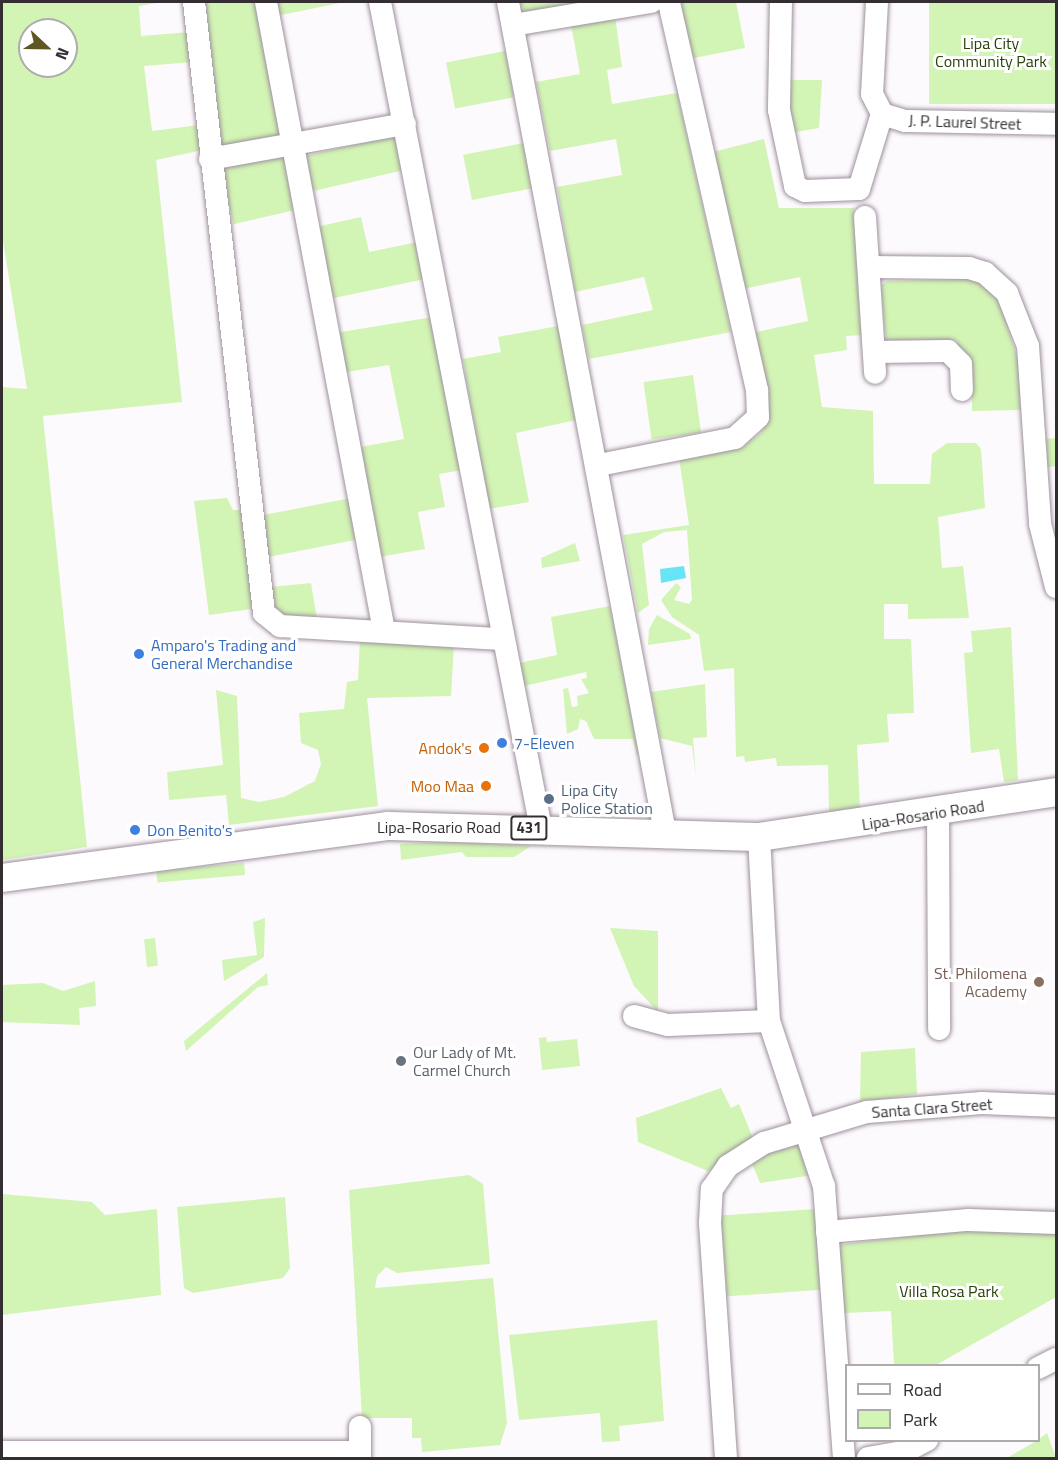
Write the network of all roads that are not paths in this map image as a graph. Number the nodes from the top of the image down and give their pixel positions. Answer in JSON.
{"nodes":[{"id":1,"x":194,"y":2,"type":"edge"},
{"id":2,"x":266,"y":2,"type":"edge"},
{"id":3,"x":380,"y":2,"type":"edge"},
{"id":4,"x":508,"y":2,"type":"edge"},
{"id":5,"x":651,"y":2,"type":"edge"},
{"id":6,"x":669,"y":2,"type":"edge"},
{"id":7,"x":781,"y":2,"type":"edge"},
{"id":8,"x":877,"y":2,"type":"edge"},
{"id":9,"x":513,"y":26,"type":"junction"},
{"id":10,"x":882,"y":114,"type":"junction"},
{"id":11,"x":405,"y":124,"type":"junction"},
{"id":12,"x":1056,"y":124,"type":"edge"},
{"id":13,"x":294,"y":145,"type":"junction"},
{"id":14,"x":210,"y":159,"type":"junction"},
{"id":15,"x":865,"y":218,"type":"dead end"},
{"id":16,"x":870,"y":267,"type":"junction"},
{"id":17,"x":963,"y":390,"type":"dead end"},
{"id":18,"x":599,"y":465,"type":"junction"},
{"id":19,"x":1056,"y":587,"type":"edge"},
{"id":20,"x":384,"y":631,"type":"junction"},
{"id":21,"x":501,"y":639,"type":"junction"},
{"id":22,"x":1056,"y":792,"type":"edge"},
{"id":23,"x":938,"y":813,"type":"junction"},
{"id":24,"x":541,"y":829,"type":"junction"},
{"id":25,"x":666,"y":837,"type":"junction"},
{"id":26,"x":759,"y":837,"type":"junction"},
{"id":27,"x":2,"y":878,"type":"edge"},
{"id":28,"x":634,"y":1016,"type":"dead end"},
{"id":29,"x":769,"y":1021,"type":"junction"},
{"id":30,"x":939,"y":1029,"type":"dead end"},
{"id":31,"x":1056,"y":1107,"type":"edge"},
{"id":32,"x":810,"y":1129,"type":"junction"},
{"id":33,"x":1056,"y":1223,"type":"edge"},
{"id":34,"x":827,"y":1232,"type":"junction"},
{"id":35,"x":1056,"y":1359,"type":"edge"},
{"id":36,"x":1040,"y":1367,"type":"edge"},
{"id":37,"x":360,"y":1427,"type":"dead end"},
{"id":38,"x":923,"y":1442,"type":"edge"},
{"id":39,"x":2,"y":1452,"type":"edge"},
{"id":40,"x":34,"y":1454,"type":"edge"},
{"id":41,"x":100,"y":1454,"type":"edge"},
{"id":42,"x":166,"y":1454,"type":"edge"},
{"id":43,"x":229,"y":1455,"type":"edge"},
{"id":44,"x":360,"y":1455,"type":"edge"},
{"id":45,"x":297,"y":1456,"type":"edge"},
{"id":46,"x":726,"y":1458,"type":"edge"},
{"id":47,"x":844,"y":1458,"type":"edge"},
{"id":48,"x":868,"y":1458,"type":"edge"}],
"edges":[{"from":1,"to":14,"type":"street"},
{"from":2,"to":13,"type":"street"},
{"from":3,"to":11,"type":"street"},
{"from":4,"to":9,"type":"street"},
{"from":5,"to":9,"type":"street"},
{"from":6,"to":18,"type":"street"},
{"from":7,"to":10,"type":"street"},
{"from":8,"to":10,"type":"street"},
{"from":9,"to":18,"type":"street"},
{"from":10,"to":12,"type":"street","name":"J. P. Laurel Street"},
{"from":11,"to":13,"type":"street"},
{"from":11,"to":21,"type":"street"},
{"from":13,"to":14,"type":"street"},
{"from":13,"to":20,"type":"street"},
{"from":14,"to":20,"type":"street"},
{"from":15,"to":16,"type":"street"},
{"from":16,"to":17,"type":"street"},
{"from":16,"to":19,"type":"street"},
{"from":18,"to":25,"type":"street"},
{"from":20,"to":21,"type":"street"},
{"from":21,"to":24,"type":"street"},
{"from":22,"to":23,"type":"main road","name":"Lipa-Rosario Road","number":"431"},
{"from":23,"to":26,"type":"main road","name":"Lipa-Rosario Road","number":"431"},
{"from":23,"to":30,"type":"street"},
{"from":24,"to":25,"type":"main road","name":"Lipa-Rosario Road","number":"431"},
{"from":24,"to":27,"type":"main road","name":"Lipa-Rosario Road","number":"431"},
{"from":25,"to":26,"type":"main road","name":"Lipa-Rosario Road","number":"431"},
{"from":26,"to":29,"type":"street"},
{"from":28,"to":29,"type":"street"},
{"from":29,"to":32,"type":"street"},
{"from":31,"to":32,"type":"street","name":"Santa Clara Street"},
{"from":32,"to":34,"type":"street"},
{"from":32,"to":46,"type":"street","name":"Santa Clara Street"},
{"from":33,"to":34,"type":"street"},
{"from":34,"to":47,"type":"street"},
{"from":35,"to":36,"type":"street"},
{"from":37,"to":44,"type":"street"},
{"from":38,"to":48,"type":"street"},
{"from":39,"to":40,"type":"street"},
{"from":40,"to":41,"type":"street"},
{"from":41,"to":42,"type":"street"},
{"from":42,"to":43,"type":"street"},
{"from":43,"to":45,"type":"street"},
{"from":44,"to":45,"type":"street"}]}
